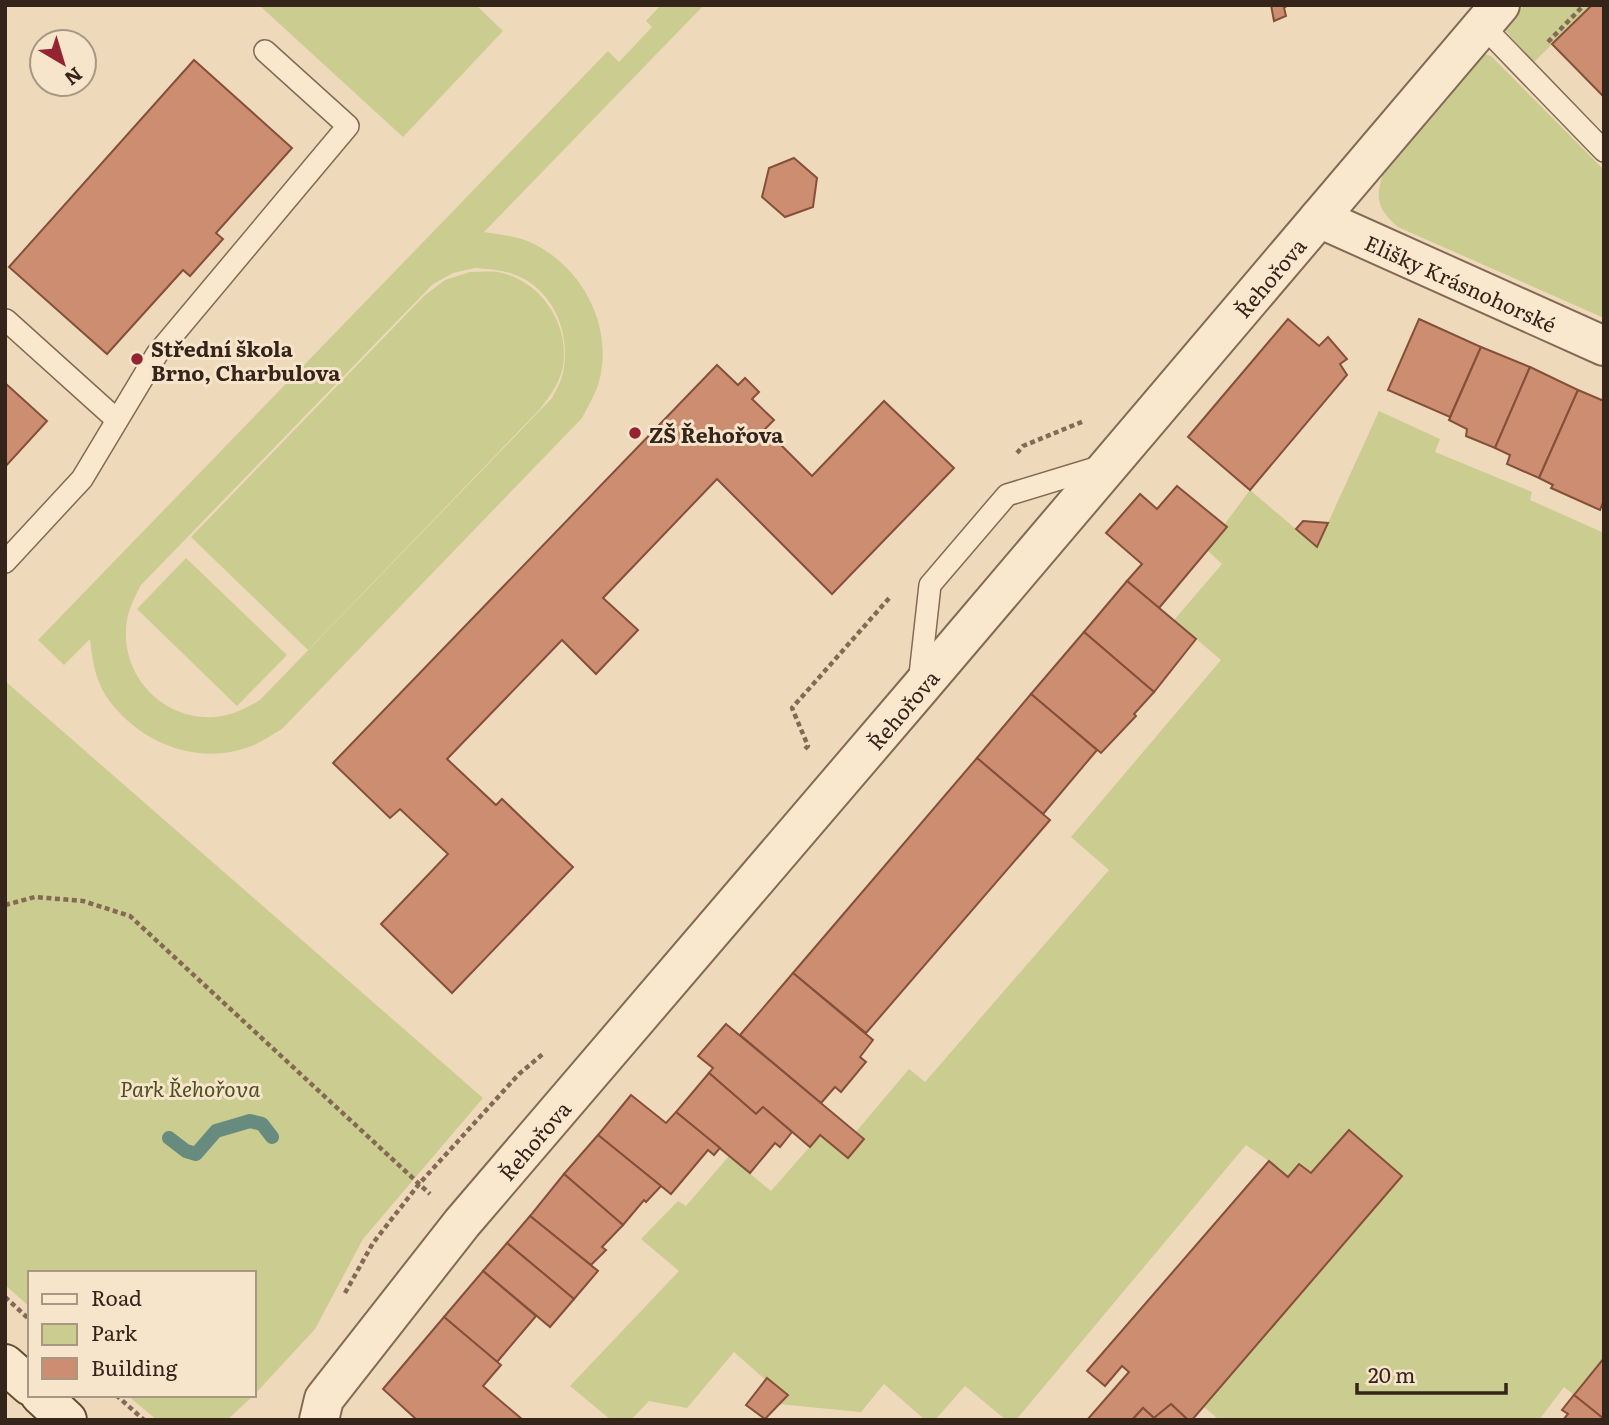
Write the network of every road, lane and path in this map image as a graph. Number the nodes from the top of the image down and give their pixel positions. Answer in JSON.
{"nodes":[{"id":1,"x":1584,"y":5,"type":"edge"},
{"id":2,"x":1491,"y":15,"type":"edge"},
{"id":3,"x":1540,"y":49,"type":"dead end"},
{"id":4,"x":265,"y":51,"type":"dead end"},
{"id":5,"x":1604,"y":151,"type":"edge"},
{"id":6,"x":1320,"y":218,"type":"junction"},
{"id":7,"x":6,"y":320,"type":"edge"},
{"id":8,"x":1604,"y":346,"type":"edge"},
{"id":9,"x":1093,"y":417,"type":"dead end"},
{"id":10,"x":117,"y":420,"type":"junction"},
{"id":11,"x":1014,"y":456,"type":"dead end"},
{"id":12,"x":1112,"y":463,"type":"junction"},
{"id":13,"x":5,"y":562,"type":"edge"},
{"id":14,"x":894,"y":592,"type":"dead end"},
{"id":15,"x":919,"y":690,"type":"junction"},
{"id":16,"x":799,"y":756,"type":"dead end"},
{"id":17,"x":5,"y":905,"type":"edge"},
{"id":18,"x":547,"y":1050,"type":"dead end"},
{"id":19,"x":419,"y":1184,"type":"junction"},
{"id":20,"x":462,"y":1223,"type":"junction"},
{"id":21,"x":5,"y":1297,"type":"edge"},
{"id":22,"x":342,"y":1299,"type":"dead end"},
{"id":23,"x":28,"y":1318,"type":"edge"},
{"id":24,"x":5,"y":1364,"type":"edge"},
{"id":25,"x":28,"y":1384,"type":"edge"},
{"id":26,"x":42,"y":1397,"type":"edge"},
{"id":27,"x":118,"y":1397,"type":"edge"},
{"id":28,"x":67,"y":1420,"type":"edge"},
{"id":29,"x":144,"y":1420,"type":"edge"},
{"id":30,"x":319,"y":1420,"type":"edge"}],
"edges":[{"from":1,"to":3,"type":"path"},
{"from":2,"to":5,"type":"lane"},
{"from":2,"to":6,"type":"street","name":"Řehořova"},
{"from":4,"to":10,"type":"lane"},
{"from":6,"to":8,"type":"street","name":"Elišky Krásnohorské"},
{"from":6,"to":12,"type":"street","name":"Řehořova"},
{"from":7,"to":10,"type":"lane"},
{"from":9,"to":11,"type":"path"},
{"from":10,"to":13,"type":"lane"},
{"from":12,"to":15,"type":"street","name":"Řehořova"},
{"from":12,"to":15,"type":"lane"},
{"from":14,"to":16,"type":"path"},
{"from":15,"to":20,"type":"street","name":"Řehořova"},
{"from":17,"to":19,"type":"path"},
{"from":18,"to":19,"type":"path"},
{"from":19,"to":20,"type":"path"},
{"from":19,"to":22,"type":"path"},
{"from":20,"to":30,"type":"street","name":"Řehořova"},
{"from":21,"to":23,"type":"path"},
{"from":24,"to":25,"type":"street"},
{"from":26,"to":28,"type":"street"},
{"from":27,"to":29,"type":"path"}]}
